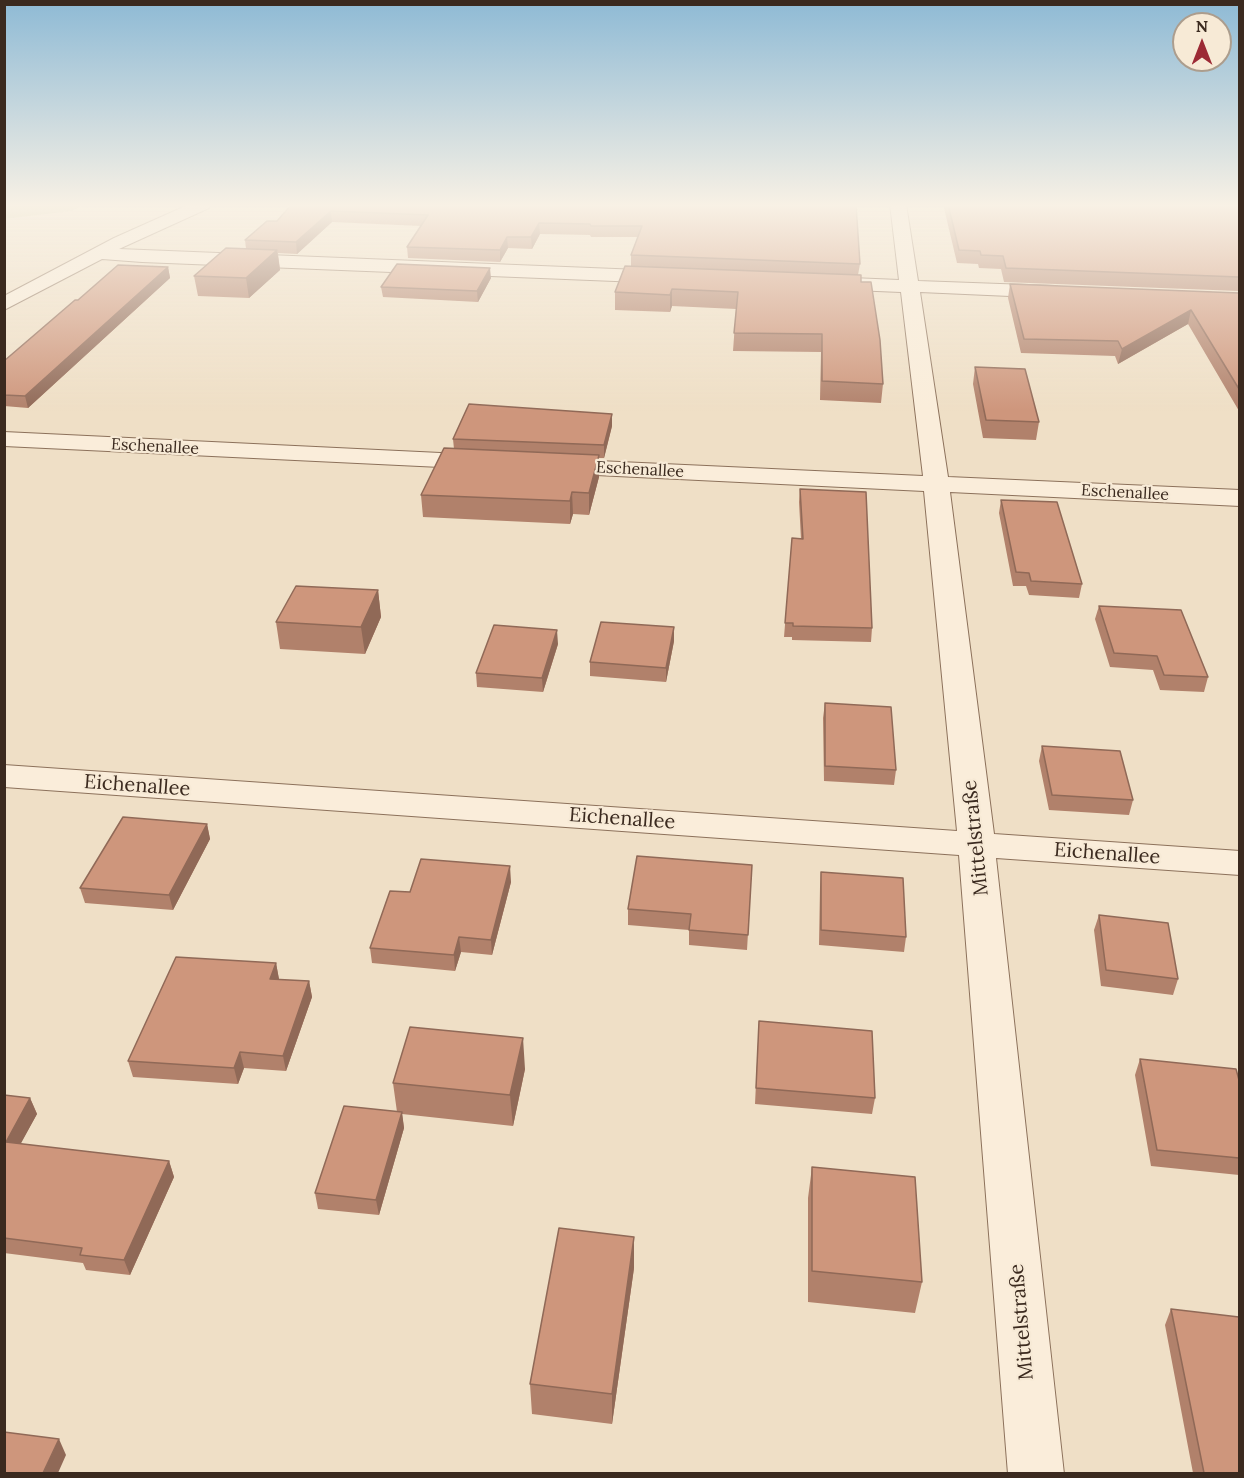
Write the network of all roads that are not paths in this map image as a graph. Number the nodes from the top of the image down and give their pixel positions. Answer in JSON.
{"nodes":[{"id":1,"x":61,"y":273,"type":"edge"},
{"id":2,"x":557,"y":273,"type":"edge"},
{"id":3,"x":908,"y":273,"type":"edge"},
{"id":4,"x":687,"y":278,"type":"edge"},
{"id":5,"x":806,"y":283,"type":"edge"},
{"id":6,"x":4,"y":285,"type":"edge"},
{"id":7,"x":910,"y":286,"type":"junction"},
{"id":8,"x":32,"y":288,"type":"junction"},
{"id":9,"x":1072,"y":293,"type":"edge"},
{"id":10,"x":4,"y":304,"type":"edge"},
{"id":11,"x":4,"y":439,"type":"edge"},
{"id":12,"x":937,"y":483,"type":"junction"},
{"id":13,"x":1239,"y":498,"type":"edge"},
{"id":14,"x":4,"y":776,"type":"edge"},
{"id":15,"x":977,"y":844,"type":"junction"},
{"id":16,"x":1239,"y":862,"type":"edge"},
{"id":17,"x":1036,"y":1473,"type":"edge"}],
"edges":[{"from":1,"to":8,"type":"street"},
{"from":2,"to":4,"type":"street"},
{"from":3,"to":7,"type":"street","name":"Mittelstraße"},
{"from":5,"to":7,"type":"street"},
{"from":6,"to":8,"type":"street"},
{"from":7,"to":9,"type":"street"},
{"from":7,"to":12,"type":"street","name":"Mittelstraße"},
{"from":8,"to":10,"type":"street"},
{"from":11,"to":12,"type":"street","name":"Eschenallee"},
{"from":12,"to":13,"type":"street","name":"Eschenallee"},
{"from":12,"to":15,"type":"street","name":"Mittelstraße"},
{"from":14,"to":15,"type":"street","name":"Eichenallee"},
{"from":15,"to":16,"type":"street","name":"Eichenallee"},
{"from":15,"to":17,"type":"street","name":"Mittelstraße"}]}
